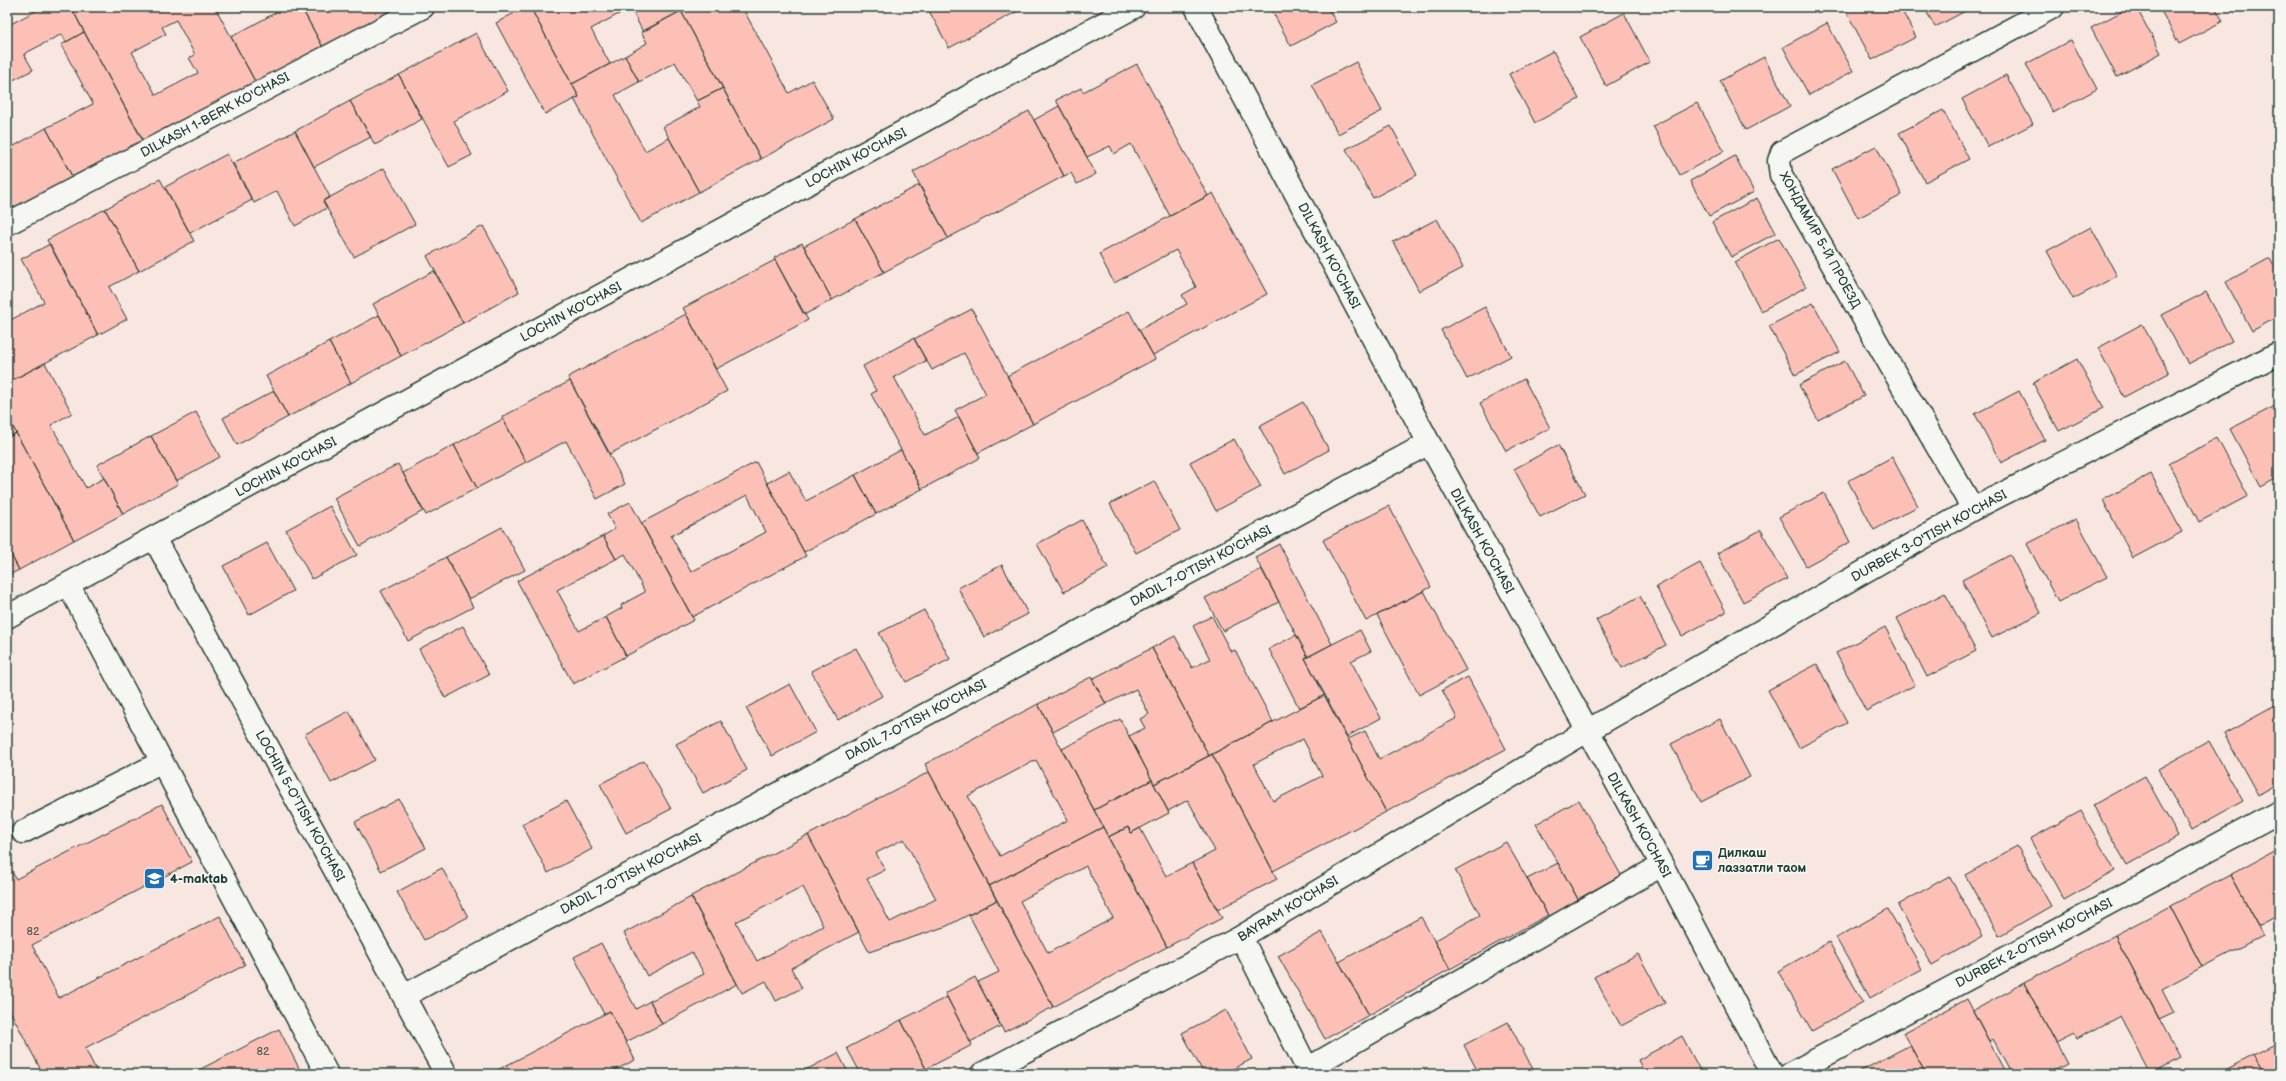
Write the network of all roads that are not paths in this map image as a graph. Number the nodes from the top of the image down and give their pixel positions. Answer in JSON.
{"nodes":[{"id":1,"x":423,"y":7,"type":"edge"},
{"id":2,"x":1134,"y":7,"type":"edge"},
{"id":3,"x":1196,"y":7,"type":"edge"},
{"id":4,"x":2052,"y":7,"type":"edge"},
{"id":5,"x":7,"y":224,"type":"edge"},
{"id":6,"x":2279,"y":354,"type":"edge"},
{"id":7,"x":1428,"y":443,"type":"junction"},
{"id":8,"x":1972,"y":509,"type":"junction"},
{"id":9,"x":154,"y":538,"type":"junction"},
{"id":10,"x":68,"y":584,"type":"junction"},
{"id":11,"x":7,"y":617,"type":"edge"},
{"id":12,"x":1586,"y":731,"type":"junction"},
{"id":13,"x":162,"y":762,"type":"junction"},
{"id":14,"x":2279,"y":812,"type":"edge"},
{"id":15,"x":23,"y":832,"type":"dead end"},
{"id":16,"x":1662,"y":866,"type":"junction"},
{"id":17,"x":1241,"y":937,"type":"junction"},
{"id":18,"x":404,"y":996,"type":"junction"},
{"id":19,"x":1309,"y":1072,"type":"edge"},
{"id":20,"x":326,"y":1074,"type":"edge"},
{"id":21,"x":446,"y":1074,"type":"edge"},
{"id":22,"x":982,"y":1074,"type":"edge"},
{"id":23,"x":1772,"y":1074,"type":"edge"},
{"id":24,"x":1790,"y":1074,"type":"edge"}],
"edges":[{"from":1,"to":5,"type":"street","name":"DILKASH 1-BERK KO'CHASI"},
{"from":2,"to":9,"type":"street","name":"LOCHIN KO'CHASI"},
{"from":3,"to":7,"type":"street","name":"DILKASH KO'CHASI"},
{"from":4,"to":8,"type":"street","name":"ХОНДАМИР 5-Й ПРОЕЗД"},
{"from":6,"to":8,"type":"street","name":"DURBEK 3-O'TISH KO'CHASI"},
{"from":7,"to":12,"type":"street","name":"DILKASH KO'CHASI"},
{"from":7,"to":18,"type":"street","name":"DADIL 7-O'TISH KO'CHASI"},
{"from":8,"to":12,"type":"street","name":"DURBEK 3-O'TISH KO'CHASI"},
{"from":9,"to":10,"type":"street","name":"LOCHIN KO'CHASI"},
{"from":9,"to":18,"type":"street","name":"LOCHIN 5-O'TISH KO'CHASI"},
{"from":10,"to":11,"type":"street","name":"LOCHIN KO'CHASI"},
{"from":10,"to":13,"type":"street"},
{"from":12,"to":16,"type":"street","name":"DILKASH KO'CHASI"},
{"from":12,"to":17,"type":"street","name":"BAYRAM KO'CHASI"},
{"from":13,"to":15,"type":"street"},
{"from":13,"to":20,"type":"street"},
{"from":14,"to":24,"type":"street","name":"DURBEK 2-O'TISH KO'CHASI"},
{"from":16,"to":19,"type":"street"},
{"from":16,"to":23,"type":"street","name":"DILKASH KO'CHASI"},
{"from":17,"to":19,"type":"street"},
{"from":17,"to":22,"type":"street","name":"BAYRAM KO'CHASI"},
{"from":18,"to":21,"type":"street","name":"LOCHIN 5-O'TISH KO'CHASI"}]}
